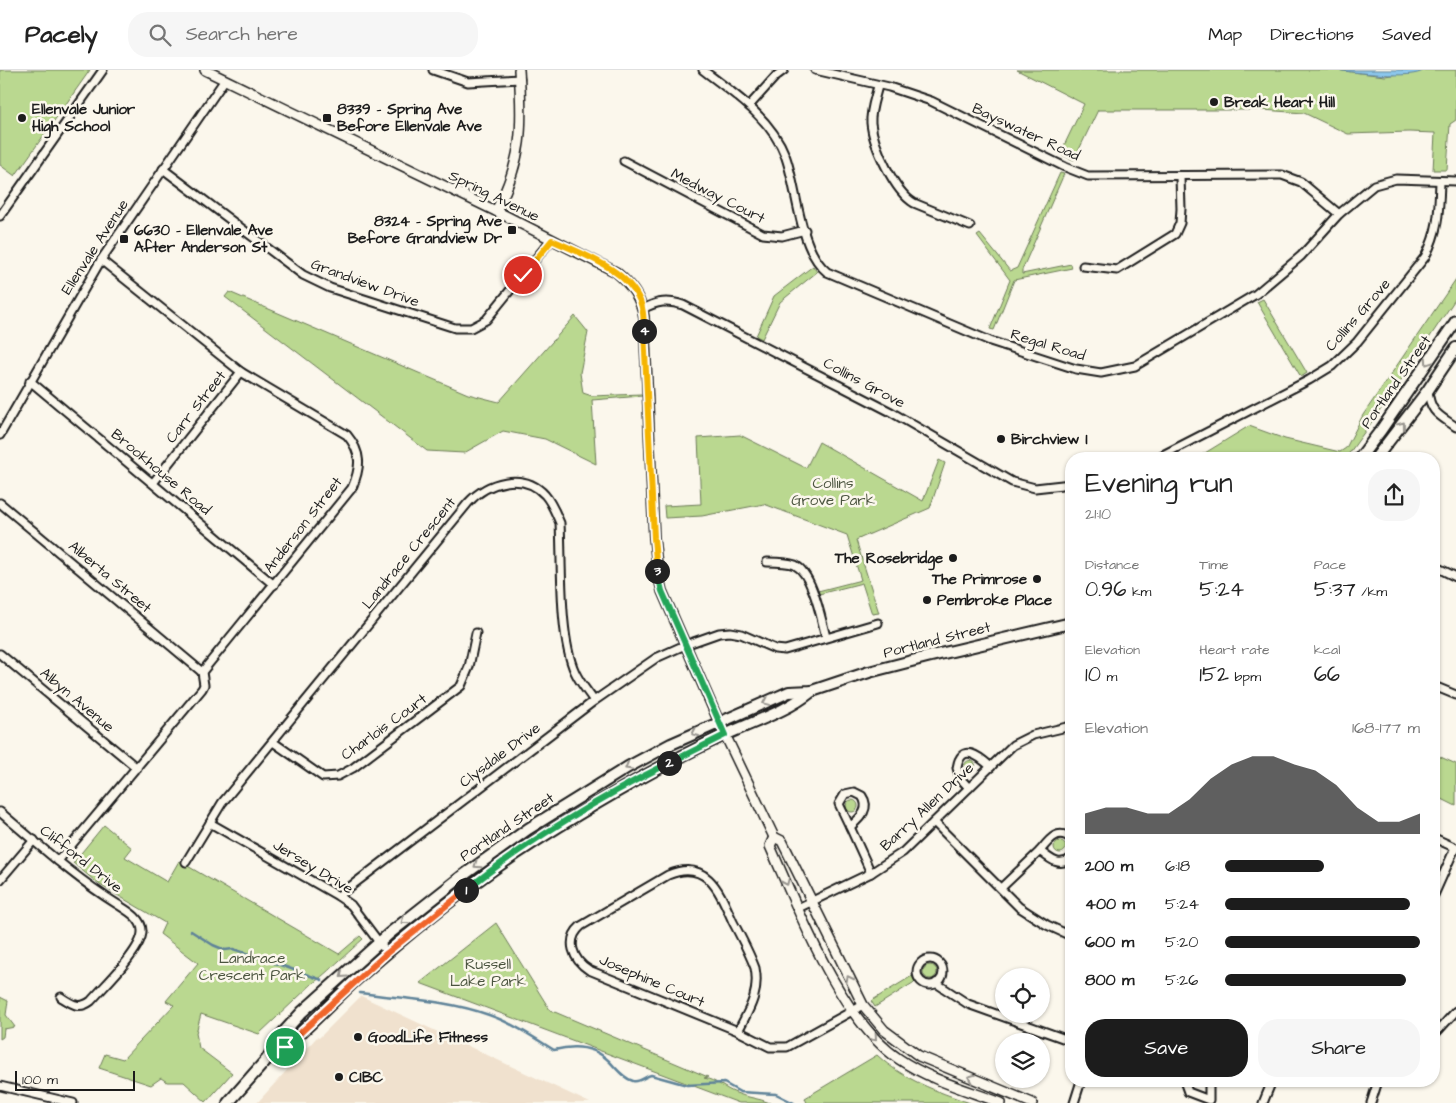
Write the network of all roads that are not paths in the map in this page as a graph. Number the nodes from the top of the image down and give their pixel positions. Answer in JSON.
{"nodes":[{"id":1,"x":103,"y":70,"type":"edge"},
{"id":2,"x":205,"y":70,"type":"edge"},
{"id":3,"x":434,"y":70,"type":"edge"},
{"id":4,"x":703,"y":70,"type":"edge"},
{"id":5,"x":784,"y":70,"type":"edge"},
{"id":6,"x":815,"y":70,"type":"edge"},
{"id":7,"x":519,"y":75,"type":"edge"},
{"id":8,"x":224,"y":80,"type":"junction"},
{"id":9,"x":878,"y":86,"type":"junction"},
{"id":10,"x":749,"y":106,"type":"junction"},
{"id":11,"x":624,"y":160,"type":"dead end"},
{"id":12,"x":163,"y":169,"type":"junction"},
{"id":13,"x":1180,"y":177,"type":"junction"},
{"id":14,"x":1440,"y":181,"type":"junction"},
{"id":15,"x":1456,"y":181,"type":"edge"},
{"id":16,"x":496,"y":211,"type":"junction"},
{"id":17,"x":1339,"y":214,"type":"junction"},
{"id":18,"x":0,"y":216,"type":"edge"},
{"id":19,"x":970,"y":226,"type":"dead end"},
{"id":20,"x":805,"y":230,"type":"junction"},
{"id":21,"x":552,"y":240,"type":"junction"},
{"id":22,"x":101,"y":260,"type":"junction"},
{"id":23,"x":1083,"y":266,"type":"dead end"},
{"id":24,"x":643,"y":309,"type":"junction"},
{"id":25,"x":1456,"y":321,"type":"edge"},
{"id":26,"x":1456,"y":348,"type":"edge"},
{"id":27,"x":241,"y":372,"type":"junction"},
{"id":28,"x":30,"y":381,"type":"junction"},
{"id":29,"x":1428,"y":390,"type":"junction"},
{"id":30,"x":1456,"y":427,"type":"edge"},
{"id":31,"x":0,"y":435,"type":"edge"},
{"id":32,"x":1169,"y":452,"type":"edge"},
{"id":33,"x":1364,"y":452,"type":"edge"},
{"id":34,"x":1380,"y":452,"type":"edge"},
{"id":35,"x":153,"y":483,"type":"junction"},
{"id":36,"x":1065,"y":485,"type":"edge"},
{"id":37,"x":0,"y":503,"type":"edge"},
{"id":38,"x":767,"y":562,"type":"dead end"},
{"id":39,"x":1440,"y":569,"type":"edge"},
{"id":40,"x":1456,"y":576,"type":"edge"},
{"id":41,"x":274,"y":585,"type":"junction"},
{"id":42,"x":878,"y":624,"type":"dead end"},
{"id":43,"x":1065,"y":624,"type":"edge"},
{"id":44,"x":476,"y":633,"type":"dead end"},
{"id":45,"x":826,"y":638,"type":"junction"},
{"id":46,"x":685,"y":645,"type":"junction"},
{"id":47,"x":0,"y":654,"type":"edge"},
{"id":48,"x":202,"y":672,"type":"junction"},
{"id":49,"x":1440,"y":689,"type":"edge"},
{"id":50,"x":812,"y":691,"type":"junction"},
{"id":51,"x":1456,"y":696,"type":"edge"},
{"id":52,"x":594,"y":701,"type":"junction"},
{"id":53,"x":719,"y":722,"type":"junction"},
{"id":54,"x":1065,"y":728,"type":"edge"},
{"id":55,"x":725,"y":735,"type":"junction"},
{"id":56,"x":273,"y":742,"type":"junction"},
{"id":57,"x":991,"y":767,"type":"junction"},
{"id":58,"x":136,"y":768,"type":"junction"},
{"id":59,"x":969,"y":788,"type":"junction"},
{"id":60,"x":0,"y":812,"type":"edge"},
{"id":61,"x":934,"y":822,"type":"junction"},
{"id":62,"x":210,"y":823,"type":"junction"},
{"id":63,"x":850,"y":827,"type":"junction"},
{"id":64,"x":1065,"y":836,"type":"edge"},
{"id":65,"x":774,"y":837,"type":"junction"},
{"id":66,"x":34,"y":840,"type":"junction"},
{"id":67,"x":1440,"y":841,"type":"edge"},
{"id":68,"x":1455,"y":848,"type":"edge"},
{"id":69,"x":1040,"y":851,"type":"junction"},
{"id":70,"x":58,"y":861,"type":"junction"},
{"id":71,"x":1065,"y":861,"type":"edge"},
{"id":72,"x":186,"y":862,"type":"dead end"},
{"id":73,"x":870,"y":873,"type":"junction"},
{"id":74,"x":0,"y":880,"type":"edge"},
{"id":75,"x":1440,"y":882,"type":"edge"},
{"id":76,"x":1001,"y":888,"type":"junction"},
{"id":77,"x":338,"y":896,"type":"junction"},
{"id":78,"x":810,"y":902,"type":"junction"},
{"id":79,"x":798,"y":908,"type":"junction"},
{"id":80,"x":1065,"y":933,"type":"edge"},
{"id":81,"x":379,"y":942,"type":"junction"},
{"id":82,"x":387,"y":953,"type":"junction"},
{"id":83,"x":936,"y":983,"type":"dead end"},
{"id":84,"x":61,"y":997,"type":"dead end"},
{"id":85,"x":863,"y":1005,"type":"junction"},
{"id":86,"x":1456,"y":1011,"type":"edge"},
{"id":87,"x":852,"y":1012,"type":"junction"},
{"id":88,"x":1440,"y":1029,"type":"edge"},
{"id":89,"x":738,"y":1031,"type":"junction"},
{"id":90,"x":1065,"y":1039,"type":"edge"},
{"id":91,"x":267,"y":1059,"type":"junction"},
{"id":92,"x":0,"y":1086,"type":"edge"},
{"id":93,"x":1079,"y":1087,"type":"edge"},
{"id":94,"x":1186,"y":1087,"type":"edge"},
{"id":95,"x":1210,"y":1087,"type":"edge"},
{"id":96,"x":1270,"y":1087,"type":"edge"},
{"id":97,"x":1376,"y":1087,"type":"edge"},
{"id":98,"x":1212,"y":1102,"type":"edge"},
{"id":99,"x":69,"y":1103,"type":"edge"},
{"id":100,"x":228,"y":1103,"type":"edge"},
{"id":101,"x":1001,"y":1103,"type":"edge"},
{"id":102,"x":1032,"y":1103,"type":"edge"},
{"id":103,"x":1074,"y":1103,"type":"edge"},
{"id":104,"x":1264,"y":1103,"type":"edge"},
{"id":105,"x":1371,"y":1103,"type":"edge"}],
"edges":[{"from":1,"to":18,"type":"street"},
{"from":2,"to":8,"type":"street","name":"Spring Avenue"},
{"from":3,"to":7,"type":"street"},
{"from":4,"to":10,"type":"street","name":"Regal Road"},
{"from":5,"to":10,"type":"street"},
{"from":6,"to":9,"type":"street","name":"Bayswater Road"},
{"from":7,"to":16,"type":"street"},
{"from":8,"to":12,"type":"street","name":"Ellenvale Avenue"},
{"from":8,"to":16,"type":"street","name":"Spring Avenue"},
{"from":9,"to":13,"type":"street","name":"Bayswater Road"},
{"from":9,"to":19,"type":"street"},
{"from":10,"to":20,"type":"street","name":"Regal Road"},
{"from":11,"to":20,"type":"street","name":"Medway Court"},
{"from":12,"to":21,"type":"street","name":"Grandview Drive"},
{"from":12,"to":22,"type":"street","name":"Ellenvale Avenue"},
{"from":13,"to":17,"type":"street","name":"Bayswater Road"},
{"from":13,"to":23,"type":"street"},
{"from":14,"to":15,"type":"street","name":"Regal Road"},
{"from":14,"to":17,"type":"street","name":"Regal Road"},
{"from":14,"to":32,"type":"street","name":"Collins Grove"},
{"from":16,"to":21,"type":"street","name":"Spring Avenue"},
{"from":17,"to":20,"type":"street","name":"Regal Road"},
{"from":21,"to":24,"type":"street","name":"Spring Avenue"},
{"from":22,"to":27,"type":"street","name":"Anderson Street"},
{"from":22,"to":28,"type":"street","name":"Ellenvale Avenue"},
{"from":24,"to":36,"type":"street","name":"Collins Grove"},
{"from":24,"to":46,"type":"street","name":"Spring Avenue"},
{"from":25,"to":33,"type":"main road","name":"Portland Street","one_way":true},
{"from":26,"to":29,"type":"main road","name":"Portland Street"},
{"from":27,"to":35,"type":"street","name":"Carr Street"},
{"from":27,"to":41,"type":"street","name":"Anderson Street"},
{"from":28,"to":31,"type":"street","name":"Ellenvale Avenue"},
{"from":28,"to":35,"type":"street","name":"Brookhouse Road"},
{"from":29,"to":30,"type":"street"},
{"from":34,"to":29,"type":"main road","name":"Portland Street","one_way":true},
{"from":35,"to":41,"type":"street","name":"Brookhouse Road"},
{"from":37,"to":48,"type":"street","name":"Alberta Street"},
{"from":38,"to":45,"type":"street"},
{"from":39,"to":40,"type":"street"},
{"from":41,"to":48,"type":"street","name":"Anderson Street"},
{"from":42,"to":45,"type":"street","name":"Clysdale Drive"},
{"from":43,"to":50,"type":"main road","name":"Portland Street"},
{"from":44,"to":56,"type":"street","name":"Charlois Court"},
{"from":45,"to":46,"type":"street","name":"Clysdale Drive"},
{"from":46,"to":52,"type":"street","name":"Clysdale Drive"},
{"from":46,"to":53,"type":"street","name":"Spring Avenue"},
{"from":47,"to":58,"type":"street","name":"Albyn Avenue"},
{"from":48,"to":58,"type":"street","name":"Anderson Street"},
{"from":49,"to":51,"type":"street"},
{"from":50,"to":53,"type":"main road","name":"Portland Street","one_way":true},
{"from":50,"to":55,"type":"main road","name":"Portland Street"},
{"from":52,"to":56,"type":"street","name":"Landrace Crescent"},
{"from":52,"to":77,"type":"street","name":"Clysdale Drive"},
{"from":53,"to":55,"type":"street","name":"Spring Avenue"},
{"from":53,"to":81,"type":"main road","name":"Portland Street","one_way":true},
{"from":54,"to":57,"type":"street","name":"Barry Allen Drive"},
{"from":55,"to":65,"type":"street","name":"Spring Avenue"},
{"from":55,"to":82,"type":"main road","name":"Portland Street"},
{"from":56,"to":62,"type":"street","name":"Landrace Crescent"},
{"from":57,"to":59,"type":"street","name":"Barry Allen Drive"},
{"from":57,"to":59,"type":"street"},
{"from":58,"to":70,"type":"street","name":"Anderson Street"},
{"from":59,"to":61,"type":"street","name":"Barry Allen Drive"},
{"from":60,"to":66,"type":"street","name":"Clifford Drive"},
{"from":61,"to":73,"type":"street","name":"Barry Allen Drive"},
{"from":61,"to":76,"type":"street"},
{"from":62,"to":72,"type":"street","name":"Landrace Crescent"},
{"from":62,"to":77,"type":"street","name":"Jersey Drive"},
{"from":63,"to":63,"type":"street"},
{"from":63,"to":73,"type":"street"},
{"from":64,"to":69,"type":"street"},
{"from":65,"to":78,"type":"street"},
{"from":65,"to":79,"type":"street","one_way":true},
{"from":66,"to":70,"type":"street","name":"Clifford Drive"},
{"from":66,"to":74,"type":"street"},
{"from":67,"to":68,"type":"street"},
{"from":68,"to":75,"type":"street"},
{"from":69,"to":71,"type":"street"},
{"from":69,"to":76,"type":"street"},
{"from":70,"to":84,"type":"street","name":"Clifford Drive"},
{"from":73,"to":78,"type":"street","name":"Barry Allen Drive"},
{"from":76,"to":80,"type":"street"},
{"from":77,"to":81,"type":"street","name":"Jersey Drive"},
{"from":78,"to":79,"type":"street","name":"Barry Allen Drive"},
{"from":85,"to":78,"type":"street","one_way":true},
{"from":79,"to":87,"type":"street"},
{"from":81,"to":82,"type":"street","name":"Jersey Drive"},
{"from":81,"to":91,"type":"main road","name":"Portland Street","one_way":true},
{"from":82,"to":91,"type":"main road","name":"Portland Street"},
{"from":83,"to":90,"type":"street"},
{"from":85,"to":87,"type":"street","name":"Josephine Court"},
{"from":102,"to":85,"type":"street","one_way":true},
{"from":86,"to":88,"type":"street"},
{"from":87,"to":89,"type":"street","name":"Josephine Court"},
{"from":87,"to":101,"type":"street","one_way":true},
{"from":89,"to":89,"type":"street","name":"Josephine Court"},
{"from":91,"to":100,"type":"main road","name":"Portland Street"},
{"from":92,"to":99,"type":"street"},
{"from":93,"to":103,"type":"street"},
{"from":94,"to":98,"type":"street"},
{"from":95,"to":98,"type":"street"},
{"from":96,"to":104,"type":"street"},
{"from":97,"to":105,"type":"street"}]}
